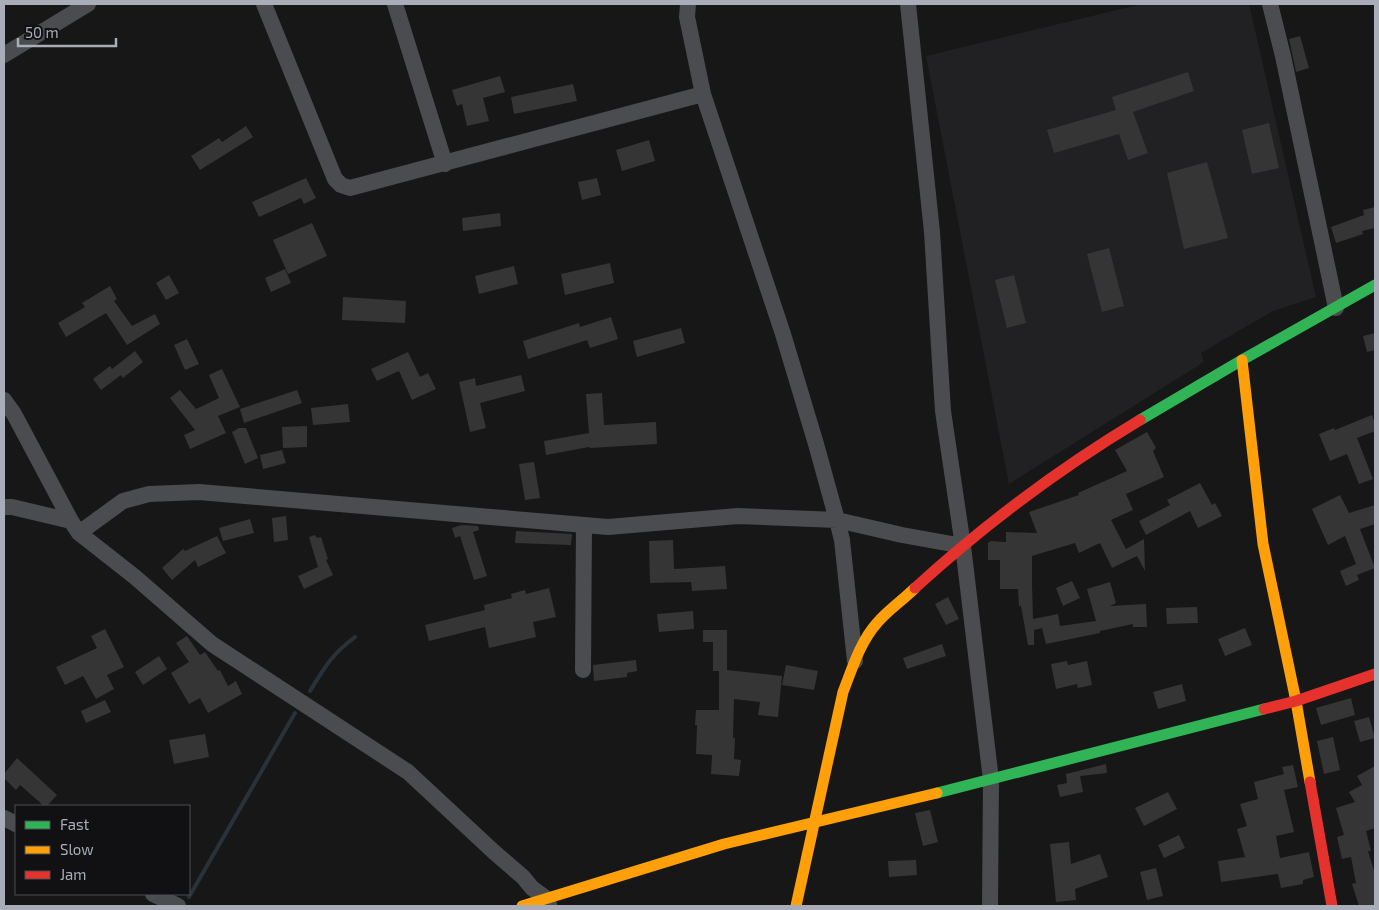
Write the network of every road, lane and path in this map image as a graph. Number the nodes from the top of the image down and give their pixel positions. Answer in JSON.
{"nodes":[{"id":1,"x":88,"y":4,"type":"edge"},
{"id":2,"x":264,"y":4,"type":"edge"},
{"id":3,"x":395,"y":4,"type":"edge"},
{"id":4,"x":688,"y":4,"type":"edge"},
{"id":5,"x":908,"y":4,"type":"edge"},
{"id":6,"x":1270,"y":4,"type":"edge"},
{"id":7,"x":4,"y":55,"type":"edge"},
{"id":8,"x":703,"y":94,"type":"junction"},
{"id":9,"x":445,"y":164,"type":"junction"},
{"id":10,"x":1375,"y":285,"type":"edge"},
{"id":11,"x":1336,"y":308,"type":"junction"},
{"id":12,"x":1242,"y":360,"type":"junction"},
{"id":13,"x":4,"y":400,"type":"edge"},
{"id":14,"x":4,"y":507,"type":"edge"},
{"id":15,"x":837,"y":520,"type":"junction"},
{"id":16,"x":584,"y":525,"type":"junction"},
{"id":17,"x":75,"y":527,"type":"junction"},
{"id":18,"x":963,"y":546,"type":"junction"},
{"id":19,"x":855,"y":661,"type":"junction"},
{"id":20,"x":583,"y":670,"type":"dead end"},
{"id":21,"x":1375,"y":674,"type":"edge"},
{"id":22,"x":1296,"y":701,"type":"junction"},
{"id":23,"x":991,"y":780,"type":"junction"},
{"id":24,"x":812,"y":824,"type":"junction"},
{"id":25,"x":155,"y":895,"type":"edge"},
{"id":26,"x":549,"y":903,"type":"edge"},
{"id":27,"x":178,"y":906,"type":"edge"},
{"id":28,"x":522,"y":906,"type":"edge"},
{"id":29,"x":796,"y":906,"type":"edge"},
{"id":30,"x":990,"y":906,"type":"edge"},
{"id":31,"x":1332,"y":906,"type":"edge"}],
"edges":[{"from":1,"to":7,"type":"street"},
{"from":2,"to":9,"type":"street"},
{"from":3,"to":9,"type":"street"},
{"from":4,"to":8,"type":"street"},
{"from":5,"to":18,"type":"street"},
{"from":6,"to":11,"type":"street"},
{"from":8,"to":9,"type":"street"},
{"from":8,"to":15,"type":"street"},
{"from":10,"to":11,"type":"street"},
{"from":11,"to":12,"type":"street"},
{"from":12,"to":18,"type":"street"},
{"from":12,"to":22,"type":"street"},
{"from":13,"to":17,"type":"street"},
{"from":14,"to":17,"type":"street"},
{"from":15,"to":16,"type":"street"},
{"from":15,"to":18,"type":"street"},
{"from":15,"to":19,"type":"street"},
{"from":16,"to":17,"type":"street"},
{"from":16,"to":20,"type":"street"},
{"from":17,"to":26,"type":"street"},
{"from":18,"to":19,"type":"street"},
{"from":18,"to":23,"type":"street"},
{"from":19,"to":24,"type":"street"},
{"from":21,"to":22,"type":"street"},
{"from":22,"to":23,"type":"street"},
{"from":22,"to":31,"type":"street"},
{"from":23,"to":24,"type":"street"},
{"from":23,"to":30,"type":"street"},
{"from":24,"to":26,"type":"street"},
{"from":24,"to":29,"type":"street"},
{"from":25,"to":27,"type":"street"},
{"from":26,"to":28,"type":"street"}]}
